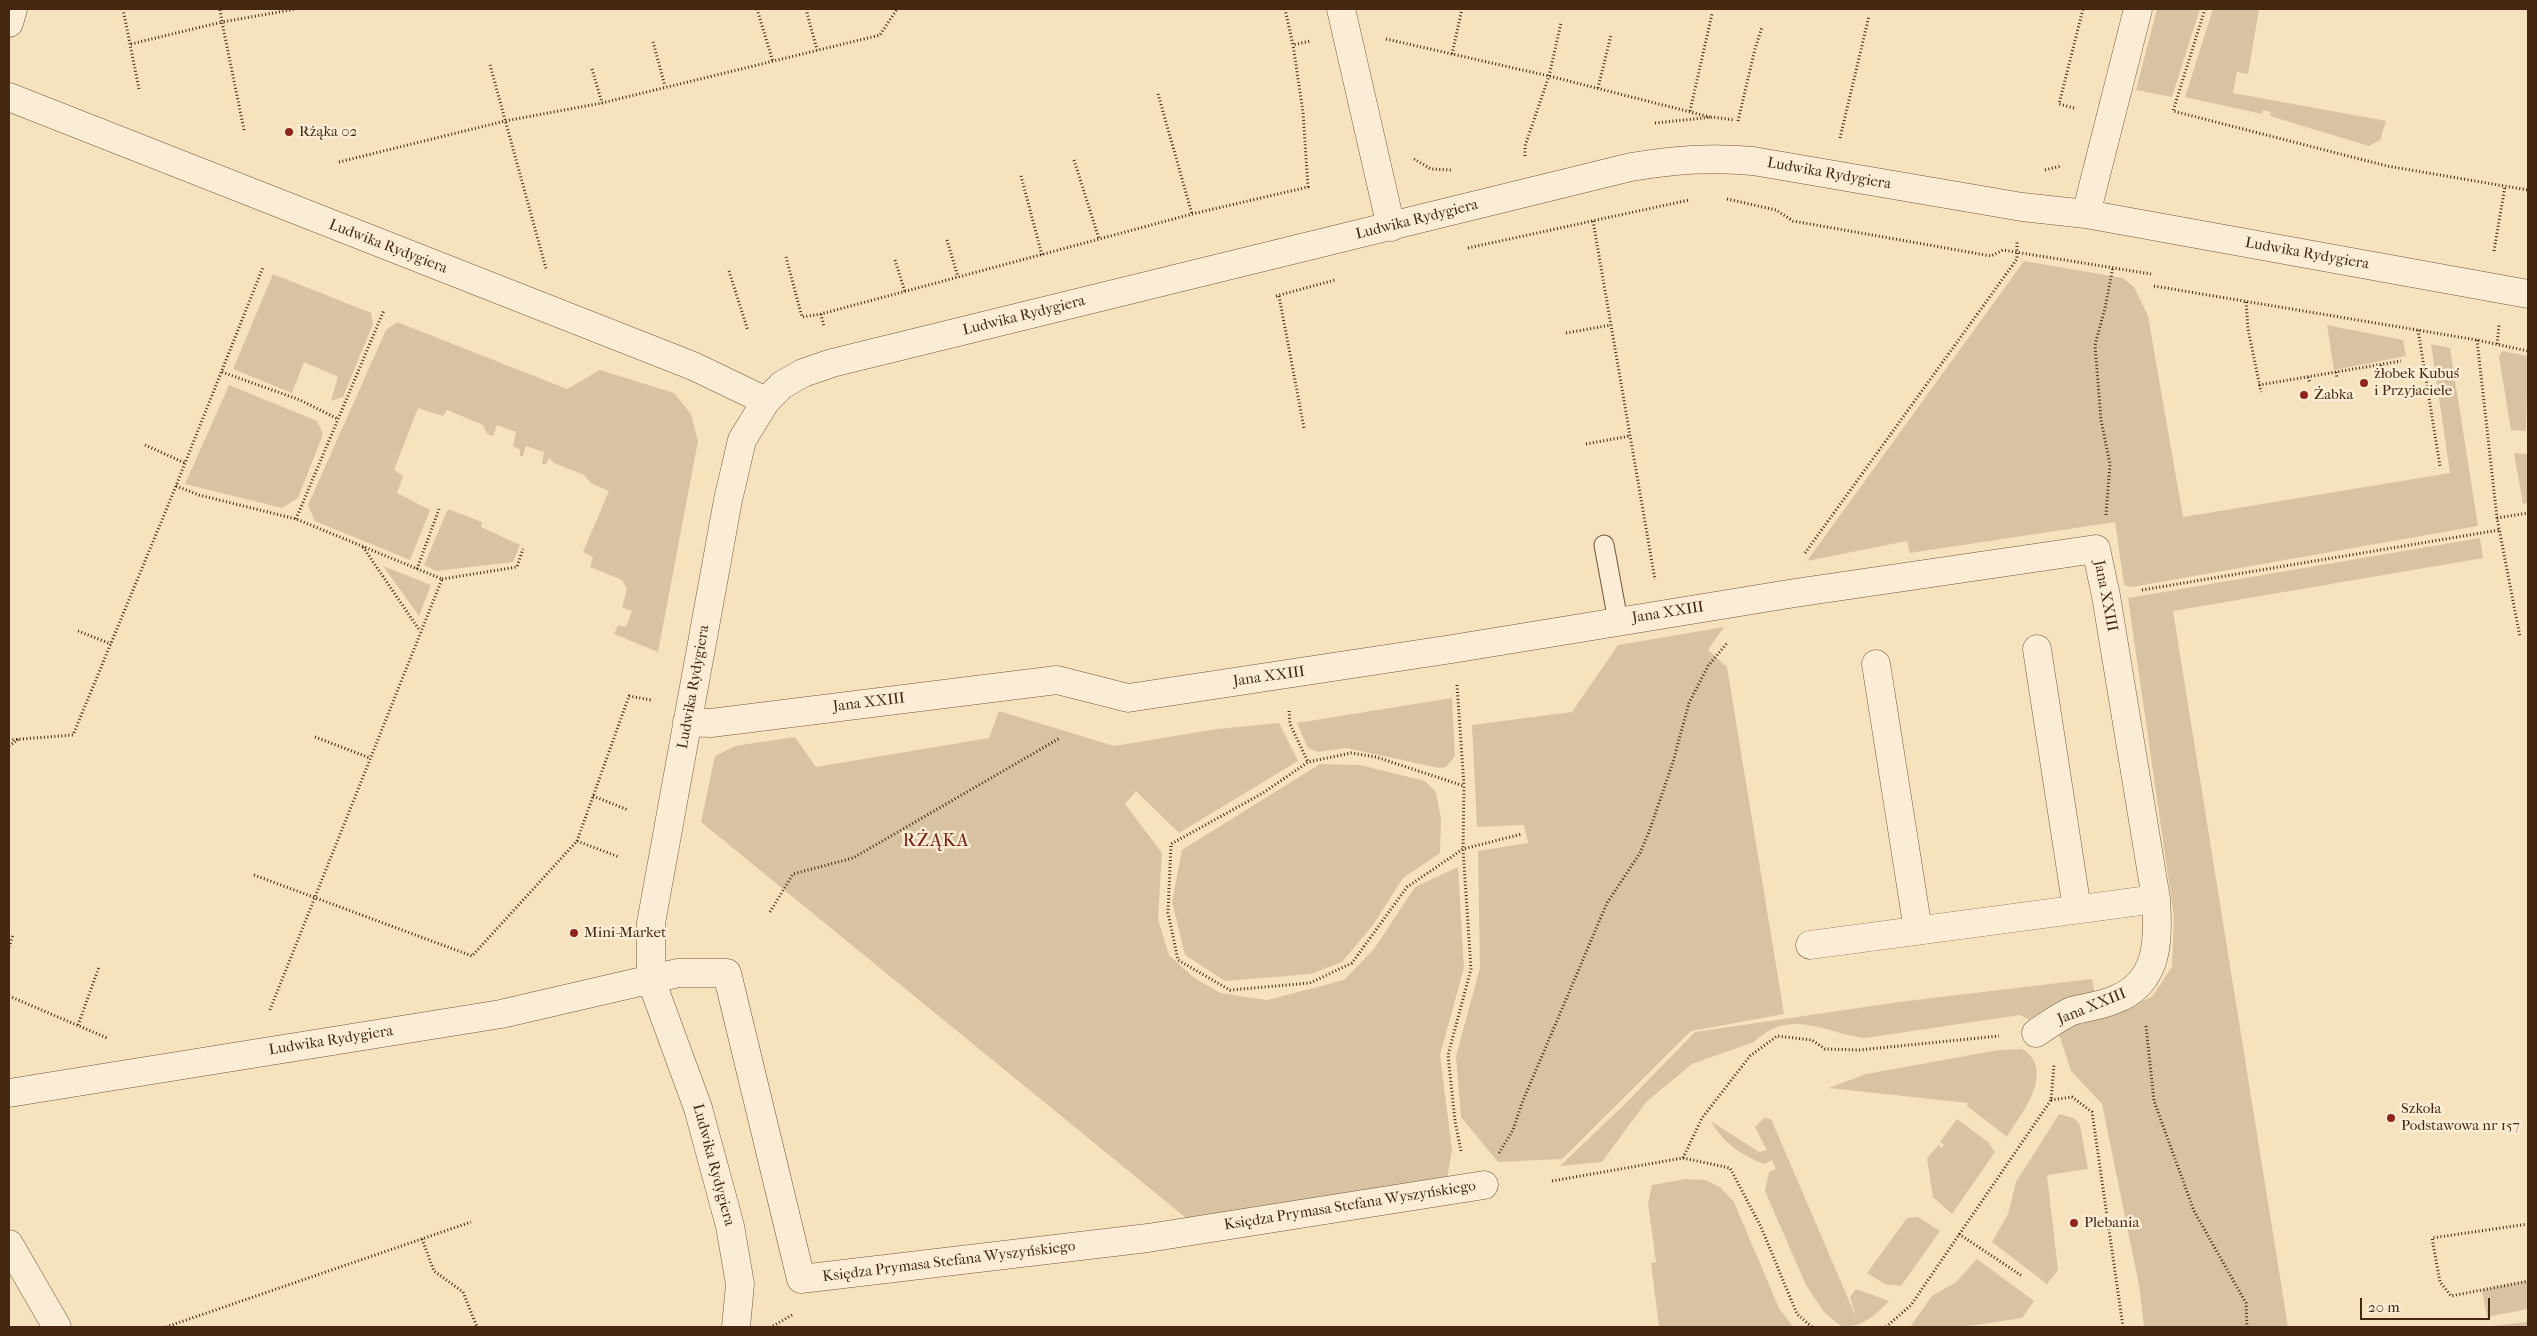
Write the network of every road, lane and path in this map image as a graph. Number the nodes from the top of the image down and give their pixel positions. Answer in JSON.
{"nodes":[{"id":1,"x":13,"y":9,"type":"edge"},
{"id":2,"x":123,"y":9,"type":"edge"},
{"id":3,"x":220,"y":9,"type":"edge"},
{"id":4,"x":296,"y":9,"type":"edge"},
{"id":5,"x":757,"y":9,"type":"edge"},
{"id":6,"x":806,"y":9,"type":"edge"},
{"id":7,"x":897,"y":9,"type":"edge"},
{"id":8,"x":1341,"y":9,"type":"edge"},
{"id":9,"x":1462,"y":9,"type":"edge"},
{"id":10,"x":2138,"y":9,"type":"edge"},
{"id":11,"x":2205,"y":9,"type":"edge"},
{"id":12,"x":1712,"y":14,"type":"dead end"},
{"id":13,"x":1869,"y":16,"type":"dead end"},
{"id":14,"x":222,"y":22,"type":"junction"},
{"id":15,"x":9,"y":23,"type":"edge"},
{"id":16,"x":1561,"y":23,"type":"dead end"},
{"id":17,"x":1762,"y":27,"type":"dead end"},
{"id":18,"x":1377,"y":36,"type":"dead end"},
{"id":19,"x":1611,"y":36,"type":"dead end"},
{"id":20,"x":653,"y":42,"type":"dead end"},
{"id":21,"x":130,"y":44,"type":"junction"},
{"id":22,"x":1293,"y":45,"type":"dead end"},
{"id":23,"x":817,"y":50,"type":"junction"},
{"id":24,"x":1452,"y":54,"type":"junction"},
{"id":25,"x":773,"y":62,"type":"junction"},
{"id":26,"x":490,"y":64,"type":"dead end"},
{"id":27,"x":592,"y":69,"type":"dead end"},
{"id":28,"x":1549,"y":76,"type":"junction"},
{"id":29,"x":665,"y":86,"type":"junction"},
{"id":30,"x":1598,"y":88,"type":"junction"},
{"id":31,"x":139,"y":90,"type":"dead end"},
{"id":32,"x":1158,"y":94,"type":"dead end"},
{"id":33,"x":9,"y":97,"type":"edge"},
{"id":34,"x":602,"y":103,"type":"junction"},
{"id":35,"x":1690,"y":111,"type":"junction"},
{"id":36,"x":1713,"y":117,"type":"dead end"},
{"id":37,"x":505,"y":121,"type":"junction"},
{"id":38,"x":1738,"y":121,"type":"dead end"},
{"id":39,"x":244,"y":130,"type":"dead end"},
{"id":40,"x":1840,"y":141,"type":"dead end"},
{"id":41,"x":1525,"y":156,"type":"dead end"},
{"id":42,"x":1074,"y":160,"type":"dead end"},
{"id":43,"x":339,"y":162,"type":"dead end"},
{"id":44,"x":1021,"y":176,"type":"dead end"},
{"id":45,"x":2505,"y":186,"type":"junction"},
{"id":46,"x":2528,"y":190,"type":"edge"},
{"id":47,"x":1719,"y":197,"type":"dead end"},
{"id":48,"x":1690,"y":199,"type":"dead end"},
{"id":49,"x":2022,"y":207,"type":"junction"},
{"id":50,"x":1192,"y":214,"type":"junction"},
{"id":51,"x":2086,"y":214,"type":"junction"},
{"id":52,"x":1593,"y":220,"type":"junction"},
{"id":53,"x":1391,"y":227,"type":"junction"},
{"id":54,"x":1099,"y":239,"type":"junction"},
{"id":55,"x":947,"y":240,"type":"dead end"},
{"id":56,"x":1467,"y":248,"type":"dead end"},
{"id":57,"x":2017,"y":252,"type":"junction"},
{"id":58,"x":2494,"y":253,"type":"dead end"},
{"id":59,"x":1042,"y":255,"type":"junction"},
{"id":60,"x":786,"y":257,"type":"dead end"},
{"id":61,"x":895,"y":260,"type":"dead end"},
{"id":62,"x":263,"y":267,"type":"dead end"},
{"id":63,"x":2113,"y":267,"type":"junction"},
{"id":64,"x":729,"y":271,"type":"dead end"},
{"id":65,"x":547,"y":274,"type":"dead end"},
{"id":66,"x":2151,"y":274,"type":"dead end"},
{"id":67,"x":958,"y":278,"type":"junction"},
{"id":68,"x":1344,"y":278,"type":"dead end"},
{"id":69,"x":2154,"y":286,"type":"dead end"},
{"id":70,"x":905,"y":292,"type":"junction"},
{"id":71,"x":2528,"y":294,"type":"edge"},
{"id":72,"x":2246,"y":302,"type":"junction"},
{"id":73,"x":384,"y":310,"type":"dead end"},
{"id":74,"x":1611,"y":325,"type":"junction"},
{"id":75,"x":2418,"y":330,"type":"junction"},
{"id":76,"x":748,"y":331,"type":"dead end"},
{"id":77,"x":1566,"y":333,"type":"dead end"},
{"id":78,"x":2477,"y":340,"type":"junction"},
{"id":79,"x":2528,"y":351,"type":"edge"},
{"id":80,"x":2401,"y":361,"type":"dead end"},
{"id":81,"x":2381,"y":365,"type":"junction"},
{"id":82,"x":2382,"y":371,"type":"dead end"},
{"id":83,"x":222,"y":372,"type":"junction"},
{"id":84,"x":2336,"y":372,"type":"junction"},
{"id":85,"x":2308,"y":376,"type":"junction"},
{"id":86,"x":2337,"y":378,"type":"dead end"},
{"id":87,"x":2310,"y":384,"type":"dead end"},
{"id":88,"x":2259,"y":385,"type":"junction"},
{"id":89,"x":2260,"y":392,"type":"dead end"},
{"id":90,"x":766,"y":401,"type":"junction"},
{"id":91,"x":338,"y":419,"type":"junction"},
{"id":92,"x":1304,"y":428,"type":"dead end"},
{"id":93,"x":1630,"y":436,"type":"junction"},
{"id":94,"x":1586,"y":444,"type":"dead end"},
{"id":95,"x":145,"y":446,"type":"dead end"},
{"id":96,"x":185,"y":463,"type":"junction"},
{"id":97,"x":2440,"y":466,"type":"dead end"},
{"id":98,"x":176,"y":486,"type":"junction"},
{"id":99,"x":439,"y":509,"type":"dead end"},
{"id":100,"x":2528,"y":513,"type":"edge"},
{"id":101,"x":2497,"y":518,"type":"junction"},
{"id":102,"x":296,"y":519,"type":"junction"},
{"id":103,"x":2499,"y":530,"type":"junction"},
{"id":104,"x":1604,"y":545,"type":"dead end"},
{"id":105,"x":362,"y":546,"type":"junction"},
{"id":106,"x":523,"y":549,"type":"dead end"},
{"id":107,"x":2096,"y":549,"type":"junction"},
{"id":108,"x":1804,"y":555,"type":"dead end"},
{"id":109,"x":417,"y":569,"type":"junction"},
{"id":110,"x":442,"y":579,"type":"junction"},
{"id":111,"x":1655,"y":584,"type":"dead end"},
{"id":112,"x":2106,"y":596,"type":"junction"},
{"id":113,"x":1618,"y":621,"type":"junction"},
{"id":114,"x":78,"y":631,"type":"dead end"},
{"id":115,"x":420,"y":631,"type":"junction"},
{"id":116,"x":1732,"y":636,"type":"dead end"},
{"id":117,"x":2520,"y":637,"type":"dead end"},
{"id":118,"x":111,"y":644,"type":"junction"},
{"id":119,"x":2037,"y":649,"type":"dead end"},
{"id":120,"x":1876,"y":664,"type":"dead end"},
{"id":121,"x":1284,"y":675,"type":"junction"},
{"id":122,"x":1458,"y":694,"type":"dead end"},
{"id":123,"x":651,"y":700,"type":"dead end"},
{"id":124,"x":687,"y":722,"type":"junction"},
{"id":125,"x":315,"y":737,"type":"dead end"},
{"id":126,"x":1060,"y":738,"type":"dead end"},
{"id":127,"x":19,"y":739,"type":"junction"},
{"id":128,"x":9,"y":740,"type":"edge"},
{"id":129,"x":9,"y":746,"type":"edge"},
{"id":130,"x":370,"y":758,"type":"junction"},
{"id":131,"x":1308,"y":762,"type":"junction"},
{"id":132,"x":1464,"y":786,"type":"junction"},
{"id":133,"x":593,"y":796,"type":"junction"},
{"id":134,"x":628,"y":810,"type":"dead end"},
{"id":135,"x":1522,"y":834,"type":"dead end"},
{"id":136,"x":577,"y":842,"type":"junction"},
{"id":137,"x":1463,"y":849,"type":"junction"},
{"id":138,"x":619,"y":857,"type":"dead end"},
{"id":139,"x":254,"y":875,"type":"dead end"},
{"id":140,"x":314,"y":898,"type":"junction"},
{"id":141,"x":2156,"y":899,"type":"junction"},
{"id":142,"x":2077,"y":909,"type":"junction"},
{"id":143,"x":770,"y":912,"type":"dead end"},
{"id":144,"x":1918,"y":930,"type":"junction"},
{"id":145,"x":13,"y":935,"type":"dead end"},
{"id":146,"x":1810,"y":945,"type":"dead end"},
{"id":147,"x":9,"y":947,"type":"edge"},
{"id":148,"x":99,"y":967,"type":"dead end"},
{"id":149,"x":650,"y":980,"type":"junction"},
{"id":150,"x":2140,"y":980,"type":"junction"},
{"id":151,"x":9,"y":996,"type":"edge"},
{"id":152,"x":269,"y":1012,"type":"dead end"},
{"id":153,"x":78,"y":1025,"type":"junction"},
{"id":154,"x":2036,"y":1032,"type":"junction"},
{"id":155,"x":113,"y":1040,"type":"dead end"},
{"id":156,"x":9,"y":1093,"type":"edge"},
{"id":157,"x":2052,"y":1100,"type":"junction"},
{"id":158,"x":1683,"y":1158,"type":"junction"},
{"id":159,"x":1552,"y":1181,"type":"dead end"},
{"id":160,"x":1477,"y":1186,"type":"junction"},
{"id":161,"x":471,"y":1222,"type":"dead end"},
{"id":162,"x":2528,"y":1224,"type":"edge"},
{"id":163,"x":1959,"y":1234,"type":"junction"},
{"id":164,"x":422,"y":1239,"type":"junction"},
{"id":165,"x":9,"y":1244,"type":"edge"},
{"id":166,"x":2022,"y":1276,"type":"dead end"},
{"id":167,"x":2528,"y":1281,"type":"edge"},
{"id":168,"x":57,"y":1327,"type":"edge"},
{"id":169,"x":166,"y":1327,"type":"edge"},
{"id":170,"x":477,"y":1327,"type":"edge"},
{"id":171,"x":736,"y":1327,"type":"edge"},
{"id":172,"x":1812,"y":1327,"type":"edge"},
{"id":173,"x":1886,"y":1327,"type":"edge"},
{"id":174,"x":2123,"y":1327,"type":"edge"},
{"id":175,"x":2247,"y":1327,"type":"edge"}],
"edges":[{"from":1,"to":15,"type":"street"},
{"from":2,"to":21,"type":"path"},
{"from":3,"to":14,"type":"path"},
{"from":4,"to":14,"type":"path"},
{"from":5,"to":25,"type":"path"},
{"from":6,"to":23,"type":"path"},
{"from":7,"to":23,"type":"path"},
{"from":8,"to":53,"type":"street"},
{"from":9,"to":24,"type":"path"},
{"from":10,"to":51,"type":"street"},
{"from":11,"to":45,"type":"path"},
{"from":12,"to":35,"type":"path"},
{"from":13,"to":40,"type":"path"},
{"from":14,"to":21,"type":"path"},
{"from":14,"to":39,"type":"path"},
{"from":16,"to":28,"type":"path"},
{"from":17,"to":38,"type":"path"},
{"from":18,"to":24,"type":"path"},
{"from":19,"to":30,"type":"path"},
{"from":20,"to":29,"type":"path"},
{"from":21,"to":31,"type":"path"},
{"from":22,"to":50,"type":"path"},
{"from":23,"to":25,"type":"path"},
{"from":24,"to":28,"type":"path"},
{"from":25,"to":29,"type":"path"},
{"from":26,"to":37,"type":"path"},
{"from":27,"to":34,"type":"path"},
{"from":28,"to":30,"type":"path"},
{"from":28,"to":41,"type":"path"},
{"from":29,"to":34,"type":"path"},
{"from":30,"to":35,"type":"path"},
{"from":32,"to":50,"type":"path"},
{"from":33,"to":90,"type":"street","name":"Ludwika Rydygiera"},
{"from":34,"to":37,"type":"path"},
{"from":35,"to":36,"type":"path"},
{"from":37,"to":43,"type":"path"},
{"from":37,"to":65,"type":"path"},
{"from":42,"to":54,"type":"path"},
{"from":44,"to":59,"type":"path"},
{"from":45,"to":46,"type":"path"},
{"from":45,"to":58,"type":"path"},
{"from":47,"to":57,"type":"path"},
{"from":48,"to":52,"type":"path"},
{"from":49,"to":51,"type":"street","name":"Ludwika Rydygiera"},
{"from":49,"to":53,"type":"street","name":"Ludwika Rydygiera"},
{"from":49,"to":57,"type":"path"},
{"from":50,"to":54,"type":"path"},
{"from":51,"to":71,"type":"street","name":"Ludwika Rydygiera"},
{"from":52,"to":56,"type":"path"},
{"from":52,"to":74,"type":"path"},
{"from":53,"to":90,"type":"street","name":"Ludwika Rydygiera"},
{"from":54,"to":59,"type":"path"},
{"from":55,"to":67,"type":"path"},
{"from":57,"to":63,"type":"path"},
{"from":57,"to":108,"type":"path"},
{"from":59,"to":67,"type":"path"},
{"from":60,"to":70,"type":"path"},
{"from":61,"to":70,"type":"path"},
{"from":62,"to":83,"type":"path"},
{"from":63,"to":66,"type":"path"},
{"from":63,"to":107,"type":"path"},
{"from":64,"to":76,"type":"path"},
{"from":67,"to":70,"type":"path"},
{"from":68,"to":92,"type":"path"},
{"from":69,"to":72,"type":"path"},
{"from":72,"to":75,"type":"path"},
{"from":72,"to":88,"type":"path"},
{"from":73,"to":91,"type":"path"},
{"from":74,"to":77,"type":"path"},
{"from":74,"to":93,"type":"path"},
{"from":75,"to":78,"type":"path"},
{"from":75,"to":97,"type":"path"},
{"from":78,"to":79,"type":"path"},
{"from":78,"to":101,"type":"path"},
{"from":80,"to":81,"type":"path"},
{"from":81,"to":82,"type":"path"},
{"from":81,"to":84,"type":"path"},
{"from":83,"to":91,"type":"path"},
{"from":83,"to":96,"type":"path"},
{"from":84,"to":85,"type":"path"},
{"from":84,"to":86,"type":"path"},
{"from":85,"to":87,"type":"path"},
{"from":85,"to":88,"type":"path"},
{"from":88,"to":89,"type":"path"},
{"from":90,"to":124,"type":"street","name":"Ludwika Rydygiera"},
{"from":91,"to":102,"type":"path"},
{"from":93,"to":94,"type":"path"},
{"from":93,"to":111,"type":"path"},
{"from":95,"to":96,"type":"path"},
{"from":96,"to":98,"type":"path"},
{"from":98,"to":102,"type":"path"},
{"from":98,"to":118,"type":"path"},
{"from":99,"to":109,"type":"path"},
{"from":100,"to":101,"type":"path"},
{"from":101,"to":103,"type":"path"},
{"from":102,"to":105,"type":"path"},
{"from":103,"to":112,"type":"path"},
{"from":103,"to":117,"type":"path"},
{"from":104,"to":113,"type":"lane"},
{"from":105,"to":109,"type":"path"},
{"from":105,"to":115,"type":"path"},
{"from":106,"to":110,"type":"path"},
{"from":107,"to":112,"type":"street","name":"Jana XXIII"},
{"from":107,"to":113,"type":"street","name":"Jana XXIII"},
{"from":109,"to":110,"type":"path"},
{"from":110,"to":115,"type":"path"},
{"from":112,"to":141,"type":"street","name":"Jana XXIII"},
{"from":113,"to":121,"type":"street","name":"Jana XXIII"},
{"from":114,"to":118,"type":"path"},
{"from":115,"to":130,"type":"path"},
{"from":116,"to":160,"type":"path"},
{"from":118,"to":127,"type":"path"},
{"from":119,"to":142,"type":"street"},
{"from":120,"to":144,"type":"street"},
{"from":121,"to":124,"type":"street","name":"Jana XXIII"},
{"from":121,"to":131,"type":"path"},
{"from":122,"to":132,"type":"path"},
{"from":123,"to":133,"type":"path"},
{"from":124,"to":149,"type":"street","name":"Ludwika Rydygiera"},
{"from":125,"to":130,"type":"path"},
{"from":126,"to":143,"type":"path"},
{"from":127,"to":128,"type":"path"},
{"from":127,"to":129,"type":"path"},
{"from":130,"to":140,"type":"path"},
{"from":131,"to":132,"type":"path"},
{"from":131,"to":137,"type":"path"},
{"from":132,"to":137,"type":"path"},
{"from":133,"to":134,"type":"path"},
{"from":133,"to":136,"type":"path"},
{"from":135,"to":137,"type":"path"},
{"from":136,"to":138,"type":"path"},
{"from":136,"to":140,"type":"path"},
{"from":137,"to":160,"type":"path"},
{"from":139,"to":140,"type":"path"},
{"from":140,"to":152,"type":"path"},
{"from":141,"to":142,"type":"street"},
{"from":141,"to":150,"type":"street","name":"Jana XXIII"},
{"from":142,"to":144,"type":"street"},
{"from":144,"to":146,"type":"street"},
{"from":145,"to":147,"type":"path"},
{"from":148,"to":153,"type":"path"},
{"from":149,"to":156,"type":"street","name":"Ludwika Rydygiera"},
{"from":149,"to":160,"type":"street","name":"Księdza Prymasa Stefana Wyszyńskiego"},
{"from":149,"to":171,"type":"street","name":"Ludwika Rydygiera"},
{"from":150,"to":154,"type":"street","name":"Jana XXIII"},
{"from":150,"to":175,"type":"path"},
{"from":151,"to":153,"type":"path"},
{"from":153,"to":155,"type":"path"},
{"from":154,"to":157,"type":"path"},
{"from":154,"to":158,"type":"path"},
{"from":157,"to":163,"type":"path"},
{"from":157,"to":174,"type":"path"},
{"from":158,"to":159,"type":"path"},
{"from":158,"to":172,"type":"path"},
{"from":161,"to":164,"type":"path"},
{"from":162,"to":167,"type":"path"},
{"from":163,"to":166,"type":"path"},
{"from":163,"to":173,"type":"path"},
{"from":164,"to":169,"type":"path"},
{"from":164,"to":170,"type":"path"},
{"from":165,"to":168,"type":"street"}]}
